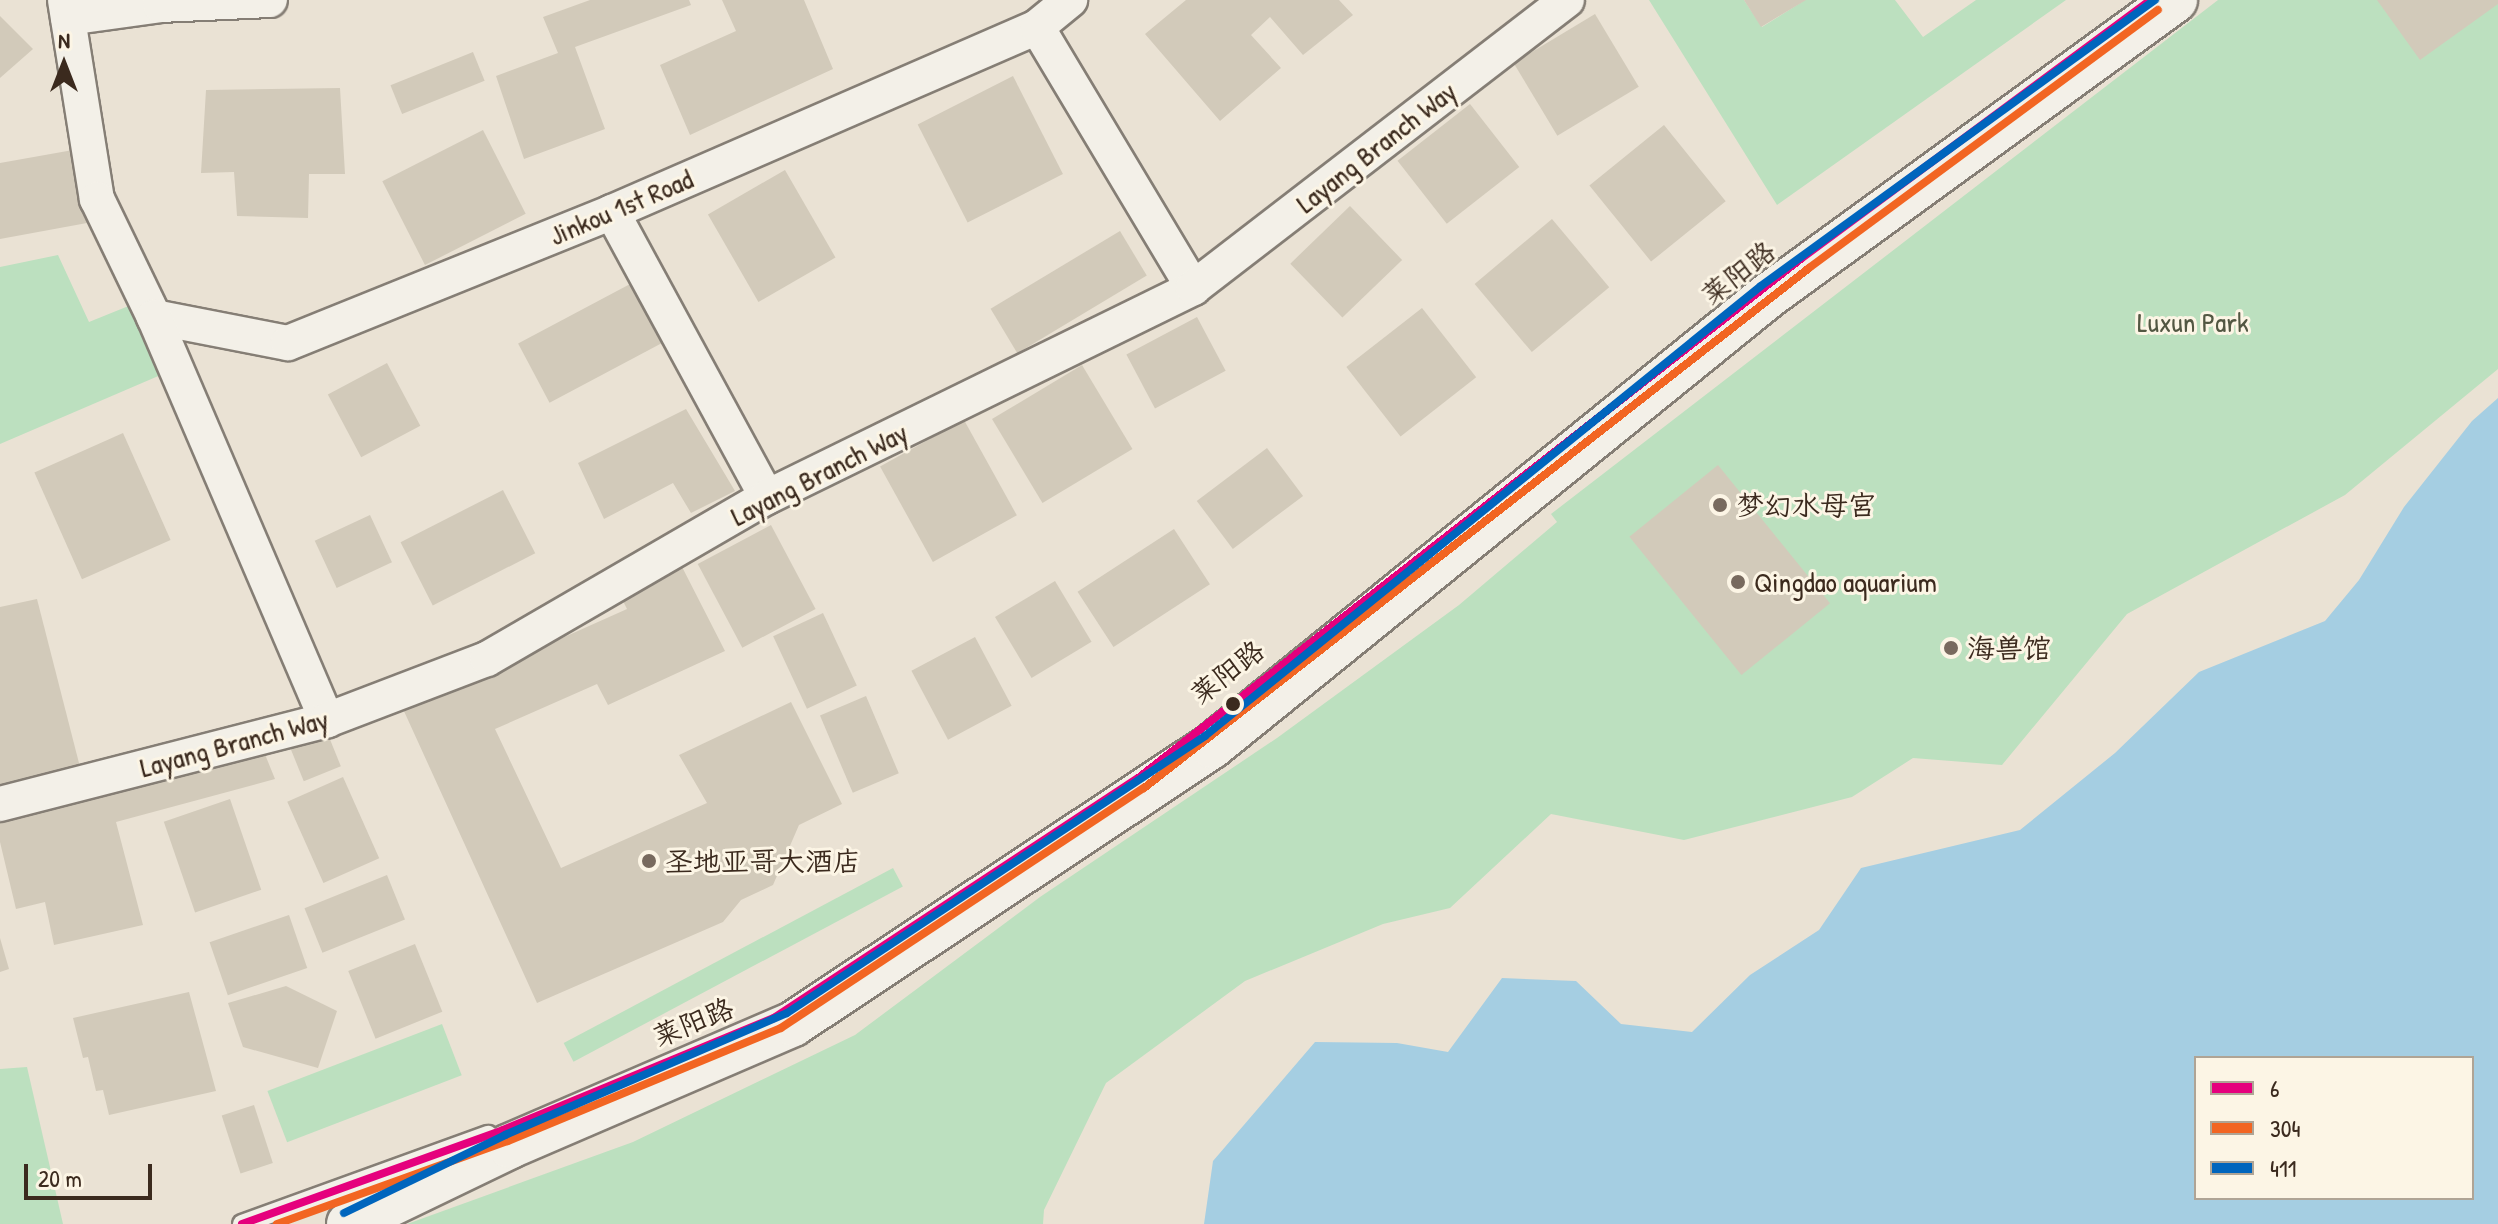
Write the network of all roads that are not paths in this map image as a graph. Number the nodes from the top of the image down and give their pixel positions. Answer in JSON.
{"nodes":[{"id":1,"x":270,"y":0,"type":"edge"},
{"id":2,"x":1070,"y":0,"type":"edge"},
{"id":3,"x":1567,"y":0,"type":"edge"},
{"id":4,"x":2151,"y":0,"type":"edge"},
{"id":5,"x":2175,"y":0,"type":"edge"},
{"id":6,"x":66,"y":9,"type":"edge"},
{"id":7,"x":1037,"y":27,"type":"junction"},
{"id":8,"x":612,"y":212,"type":"junction"},
{"id":9,"x":1193,"y":288,"type":"junction"},
{"id":10,"x":154,"y":317,"type":"junction"},
{"id":11,"x":767,"y":497,"type":"junction"},
{"id":12,"x":327,"y":720,"type":"junction"},
{"id":13,"x":0,"y":804,"type":"edge"},
{"id":14,"x":242,"y":1224,"type":"edge"},
{"id":15,"x":349,"y":1224,"type":"edge"}],
"edges":[{"from":1,"to":6,"type":"street"},
{"from":2,"to":7,"type":"street","name":"Jinkou 1st Road"},
{"from":3,"to":9,"type":"street","name":"Layang Branch Way"},
{"from":4,"to":14,"type":"lane","name":"莱阳路"},
{"from":5,"to":15,"type":"main road"},
{"from":6,"to":10,"type":"street"},
{"from":7,"to":8,"type":"street","name":"Jinkou 1st Road"},
{"from":7,"to":9,"type":"street"},
{"from":8,"to":10,"type":"street","name":"Jinkou 1st Road"},
{"from":8,"to":11,"type":"street"},
{"from":9,"to":11,"type":"street","name":"Layang Branch Way"},
{"from":10,"to":12,"type":"street"},
{"from":11,"to":12,"type":"street","name":"Layang Branch Way"},
{"from":12,"to":13,"type":"street","name":"Layang Branch Way"}]}
